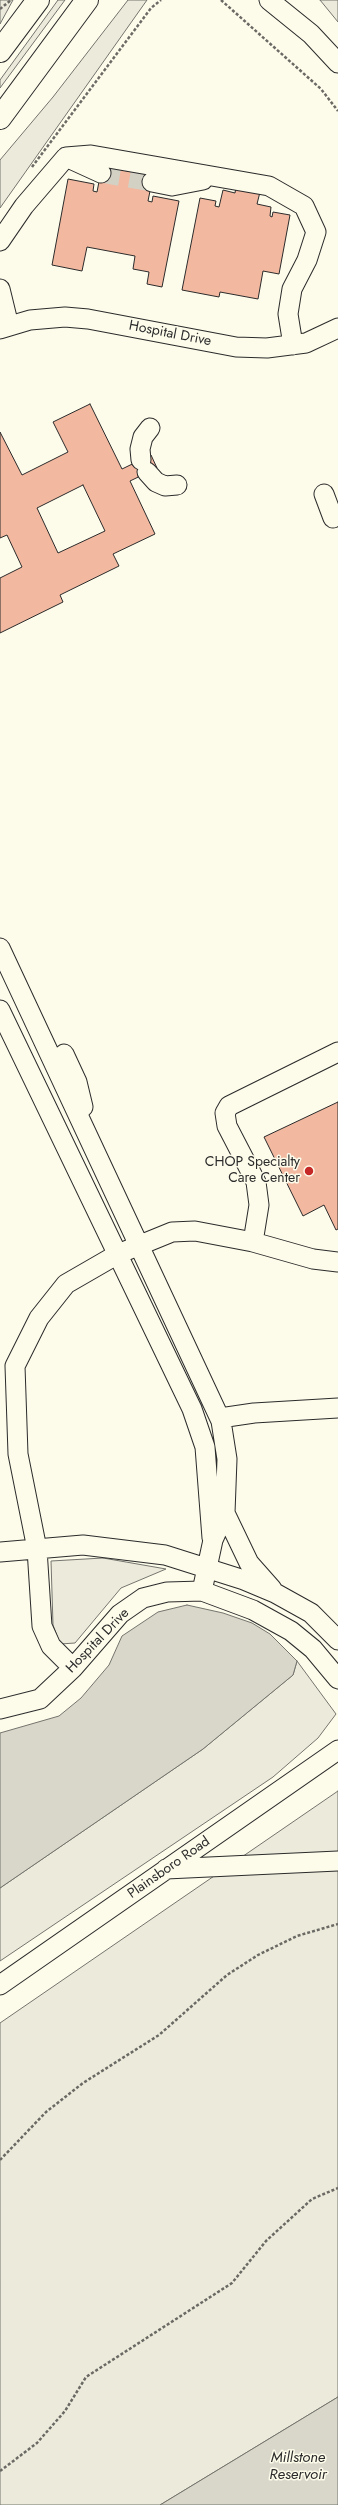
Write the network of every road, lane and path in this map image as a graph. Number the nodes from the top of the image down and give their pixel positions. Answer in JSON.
{"nodes":[{"id":1,"x":11,"y":0,"type":"edge"},
{"id":2,"x":38,"y":0,"type":"edge"},
{"id":3,"x":87,"y":0,"type":"edge"},
{"id":4,"x":161,"y":0,"type":"edge"},
{"id":5,"x":221,"y":0,"type":"edge"},
{"id":6,"x":269,"y":0,"type":"edge"},
{"id":7,"x":0,"y":9,"type":"edge"},
{"id":8,"x":0,"y":51,"type":"edge"},
{"id":9,"x":338,"y":64,"type":"edge"},
{"id":10,"x":338,"y":112,"type":"edge"},
{"id":11,"x":0,"y":118,"type":"edge"},
{"id":12,"x":66,"y":157,"type":"junction"},
{"id":13,"x":28,"y":171,"type":"dead end"},
{"id":14,"x":101,"y":173,"type":"tunnel mouth"},
{"id":15,"x":220,"y":177,"type":"junction"},
{"id":16,"x":152,"y":182,"type":"tunnel mouth"},
{"id":17,"x":0,"y":241,"type":"edge"},
{"id":18,"x":0,"y":289,"type":"edge"},
{"id":19,"x":4,"y":327,"type":"edge"},
{"id":20,"x":338,"y":328,"type":"edge"},
{"id":21,"x":293,"y":345,"type":"junction"},
{"id":22,"x":150,"y":428,"type":"dead end"},
{"id":23,"x":177,"y":485,"type":"dead end"},
{"id":24,"x":324,"y":494,"type":"dead end"},
{"id":25,"x":333,"y":518,"type":"dead end"},
{"id":26,"x":0,"y":943,"type":"edge"},
{"id":27,"x":0,"y":948,"type":"edge"},
{"id":28,"x":0,"y":1010,"type":"edge"},
{"id":29,"x":0,"y":1037,"type":"edge"},
{"id":30,"x":338,"y":1052,"type":"edge"},
{"id":31,"x":101,"y":1164,"type":"junction"},
{"id":32,"x":82,"y":1180,"type":"junction"},
{"id":33,"x":253,"y":1242,"type":"junction"},
{"id":34,"x":139,"y":1244,"type":"junction"},
{"id":35,"x":118,"y":1254,"type":"junction"},
{"id":36,"x":338,"y":1262,"type":"edge"},
{"id":37,"x":338,"y":1408,"type":"edge"},
{"id":38,"x":220,"y":1418,"type":"junction"},
{"id":39,"x":225,"y":1513,"type":"junction"},
{"id":40,"x":212,"y":1540,"type":"junction"},
{"id":41,"x":37,"y":1549,"type":"junction"},
{"id":42,"x":0,"y":1552,"type":"edge"},
{"id":43,"x":207,"y":1567,"type":"junction"},
{"id":44,"x":202,"y":1591,"type":"junction"},
{"id":45,"x":275,"y":1593,"type":"junction"},
{"id":46,"x":338,"y":1640,"type":"edge"},
{"id":47,"x":73,"y":1668,"type":"junction"},
{"id":48,"x":338,"y":1679,"type":"edge"},
{"id":49,"x":0,"y":1709,"type":"edge"},
{"id":50,"x":338,"y":1750,"type":"edge"},
{"id":51,"x":338,"y":1861,"type":"edge"},
{"id":52,"x":166,"y":1869,"type":"junction"},
{"id":53,"x":338,"y":1924,"type":"edge"},
{"id":54,"x":0,"y":1985,"type":"edge"},
{"id":55,"x":0,"y":2160,"type":"edge"},
{"id":56,"x":338,"y":2188,"type":"edge"},
{"id":57,"x":0,"y":2471,"type":"edge"}],
"edges":[{"from":1,"to":7,"type":"path"},
{"from":2,"to":8,"type":"highway"},
{"from":3,"to":11,"type":"highway"},
{"from":4,"to":13,"type":"path"},
{"from":5,"to":10,"type":"path"},
{"from":6,"to":9,"type":"street"},
{"from":12,"to":14,"type":"street"},
{"from":12,"to":15,"type":"street"},
{"from":12,"to":17,"type":"street"},
{"from":15,"to":16,"type":"street"},
{"from":15,"to":21,"type":"street"},
{"from":18,"to":19,"type":"street"},
{"from":19,"to":21,"type":"street","name":"Hospital Drive"},
{"from":20,"to":21,"type":"street","name":"Hospital Drive"},
{"from":22,"to":23,"type":"street"},
{"from":24,"to":25,"type":"street"},
{"from":26,"to":31,"type":"street"},
{"from":27,"to":31,"type":"street"},
{"from":28,"to":32,"type":"street"},
{"from":29,"to":32,"type":"street"},
{"from":30,"to":33,"type":"street"},
{"from":31,"to":34,"type":"street"},
{"from":32,"to":35,"type":"street"},
{"from":33,"to":34,"type":"street"},
{"from":33,"to":36,"type":"street"},
{"from":34,"to":35,"type":"street"},
{"from":34,"to":38,"type":"street"},
{"from":35,"to":40,"type":"street"},
{"from":35,"to":41,"type":"street"},
{"from":37,"to":38,"type":"street"},
{"from":38,"to":39,"type":"street"},
{"from":39,"to":40,"type":"street"},
{"from":39,"to":45,"type":"street"},
{"from":40,"to":43,"type":"street"},
{"from":41,"to":42,"type":"street"},
{"from":41,"to":43,"type":"street"},
{"from":41,"to":47,"type":"street"},
{"from":43,"to":44,"type":"street"},
{"from":43,"to":45,"type":"street"},
{"from":44,"to":47,"type":"street","name":"Hospital Drive"},
{"from":44,"to":48,"type":"street"},
{"from":45,"to":46,"type":"street"},
{"from":47,"to":49,"type":"street","name":"Hospital Drive"},
{"from":50,"to":52,"type":"street","name":"Plainsboro Road"},
{"from":51,"to":52,"type":"street"},
{"from":52,"to":54,"type":"street","name":"Plainsboro Road"},
{"from":53,"to":55,"type":"path"},
{"from":56,"to":57,"type":"path"}]}
